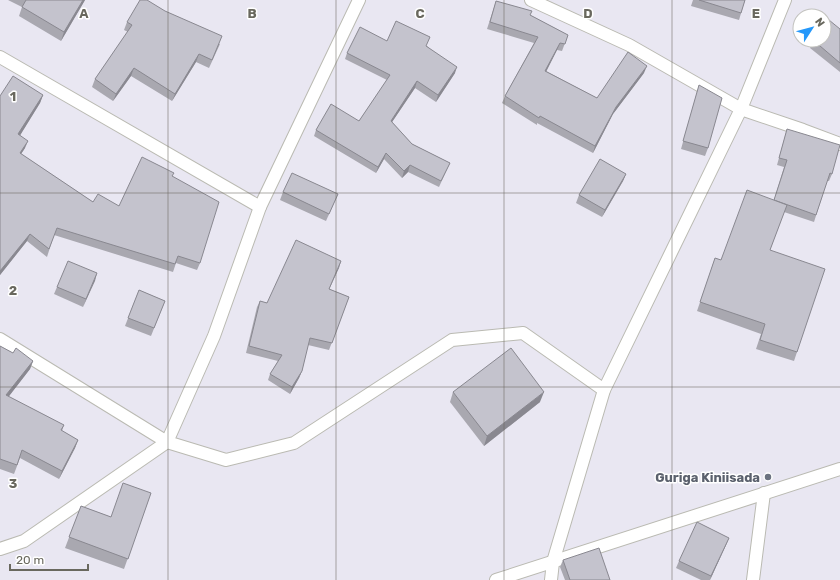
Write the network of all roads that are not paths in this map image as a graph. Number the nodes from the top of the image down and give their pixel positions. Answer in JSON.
{"nodes":[{"id":1,"x":359,"y":0,"type":"edge"},
{"id":2,"x":531,"y":0,"type":"edge"},
{"id":3,"x":785,"y":0,"type":"edge"},
{"id":4,"x":0,"y":57,"type":"edge"},
{"id":5,"x":742,"y":109,"type":"junction"},
{"id":6,"x":840,"y":144,"type":"edge"},
{"id":7,"x":260,"y":207,"type":"junction"},
{"id":8,"x":0,"y":339,"type":"edge"},
{"id":9,"x":604,"y":390,"type":"junction"},
{"id":10,"x":167,"y":442,"type":"junction"},
{"id":11,"x":840,"y":469,"type":"edge"},
{"id":12,"x":764,"y":493,"type":"junction"},
{"id":13,"x":0,"y":549,"type":"edge"},
{"id":14,"x":553,"y":562,"type":"junction"},
{"id":15,"x":496,"y":580,"type":"edge"},
{"id":16,"x":551,"y":580,"type":"edge"},
{"id":17,"x":753,"y":580,"type":"edge"}],
"edges":[{"from":1,"to":7,"type":"street"},
{"from":2,"to":5,"type":"street"},
{"from":3,"to":5,"type":"street"},
{"from":4,"to":7,"type":"street"},
{"from":5,"to":6,"type":"street"},
{"from":5,"to":9,"type":"street"},
{"from":7,"to":10,"type":"street"},
{"from":8,"to":10,"type":"street"},
{"from":9,"to":10,"type":"street"},
{"from":9,"to":14,"type":"street"},
{"from":10,"to":13,"type":"street"},
{"from":11,"to":12,"type":"street"},
{"from":12,"to":14,"type":"street"},
{"from":12,"to":17,"type":"street"},
{"from":14,"to":15,"type":"street"},
{"from":14,"to":16,"type":"street"}]}
